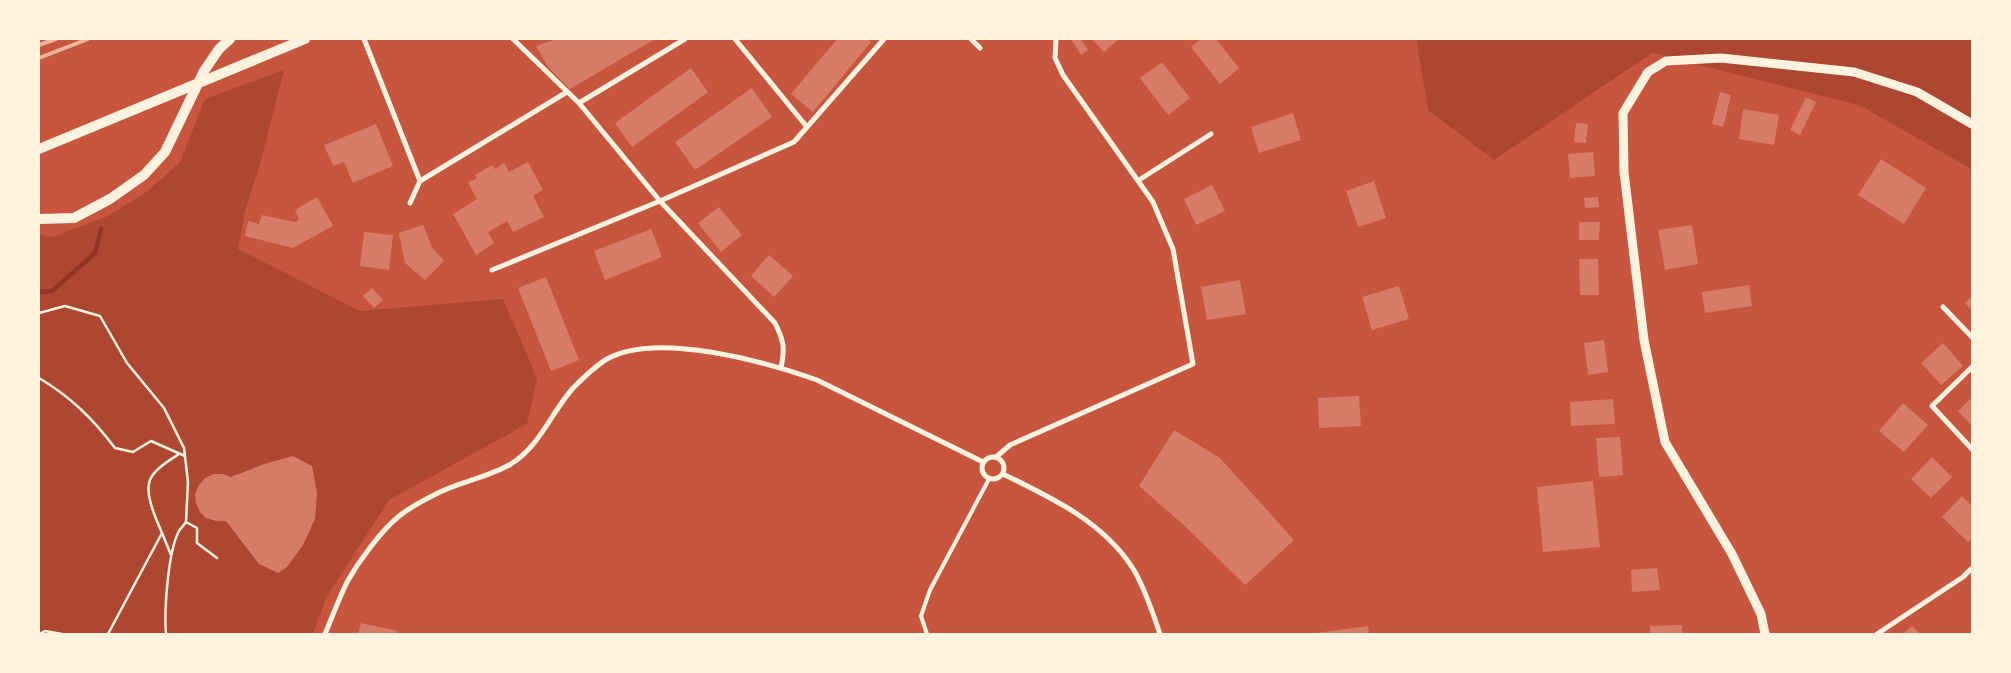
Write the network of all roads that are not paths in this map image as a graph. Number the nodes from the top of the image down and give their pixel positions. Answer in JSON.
{"nodes":[{"id":1,"x":230,"y":39,"type":"edge"},
{"id":2,"x":305,"y":39,"type":"edge"},
{"id":3,"x":364,"y":39,"type":"edge"},
{"id":4,"x":513,"y":39,"type":"edge"},
{"id":5,"x":685,"y":39,"type":"edge"},
{"id":6,"x":735,"y":39,"type":"edge"},
{"id":7,"x":884,"y":39,"type":"edge"},
{"id":8,"x":971,"y":39,"type":"edge"},
{"id":9,"x":1056,"y":39,"type":"edge"},
{"id":10,"x":980,"y":48,"type":"dead end"},
{"id":11,"x":566,"y":92,"type":"junction"},
{"id":12,"x":579,"y":104,"type":"junction"},
{"id":13,"x":1972,"y":124,"type":"edge"},
{"id":14,"x":807,"y":127,"type":"junction"},
{"id":15,"x":1211,"y":134,"type":"dead end"},
{"id":16,"x":39,"y":149,"type":"edge"},
{"id":17,"x":1139,"y":180,"type":"junction"},
{"id":18,"x":420,"y":181,"type":"junction"},
{"id":19,"x":660,"y":201,"type":"junction"},
{"id":20,"x":410,"y":203,"type":"dead end"},
{"id":21,"x":39,"y":219,"type":"edge"},
{"id":22,"x":492,"y":270,"type":"dead end"},
{"id":23,"x":1943,"y":307,"type":"dead end"},
{"id":24,"x":1972,"y":338,"type":"edge"},
{"id":25,"x":1972,"y":367,"type":"edge"},
{"id":26,"x":781,"y":368,"type":"junction"},
{"id":27,"x":1972,"y":449,"type":"edge"},
{"id":28,"x":996,"y":457,"type":"junction"},
{"id":29,"x":983,"y":462,"type":"junction"},
{"id":30,"x":1003,"y":474,"type":"junction"},
{"id":31,"x":989,"y":479,"type":"junction"},
{"id":32,"x":1972,"y":568,"type":"edge"},
{"id":33,"x":325,"y":634,"type":"edge"},
{"id":34,"x":927,"y":634,"type":"edge"},
{"id":35,"x":1160,"y":634,"type":"edge"},
{"id":36,"x":1764,"y":634,"type":"edge"},
{"id":37,"x":1877,"y":634,"type":"edge"}],
"edges":[{"from":1,"to":21,"type":"main road"},
{"from":2,"to":16,"type":"main road"},
{"from":3,"to":18,"type":"street"},
{"from":4,"to":11,"type":"street"},
{"from":5,"to":12,"type":"street"},
{"from":6,"to":14,"type":"street"},
{"from":7,"to":14,"type":"street"},
{"from":8,"to":10,"type":"street"},
{"from":9,"to":17,"type":"street"},
{"from":11,"to":12,"type":"street"},
{"from":11,"to":18,"type":"street"},
{"from":12,"to":19,"type":"street"},
{"from":13,"to":36,"type":"street"},
{"from":14,"to":19,"type":"street"},
{"from":15,"to":17,"type":"street"},
{"from":17,"to":28,"type":"street"},
{"from":18,"to":20,"type":"street"},
{"from":19,"to":22,"type":"street"},
{"from":19,"to":26,"type":"street"},
{"from":23,"to":24,"type":"street"},
{"from":25,"to":27,"type":"street"},
{"from":26,"to":29,"type":"street"},
{"from":26,"to":33,"type":"street"},
{"from":28,"to":29,"type":"street"},
{"from":28,"to":30,"type":"street"},
{"from":29,"to":31,"type":"street"},
{"from":30,"to":31,"type":"street"},
{"from":30,"to":35,"type":"street"},
{"from":31,"to":34,"type":"lane"},
{"from":32,"to":37,"type":"street"}]}
